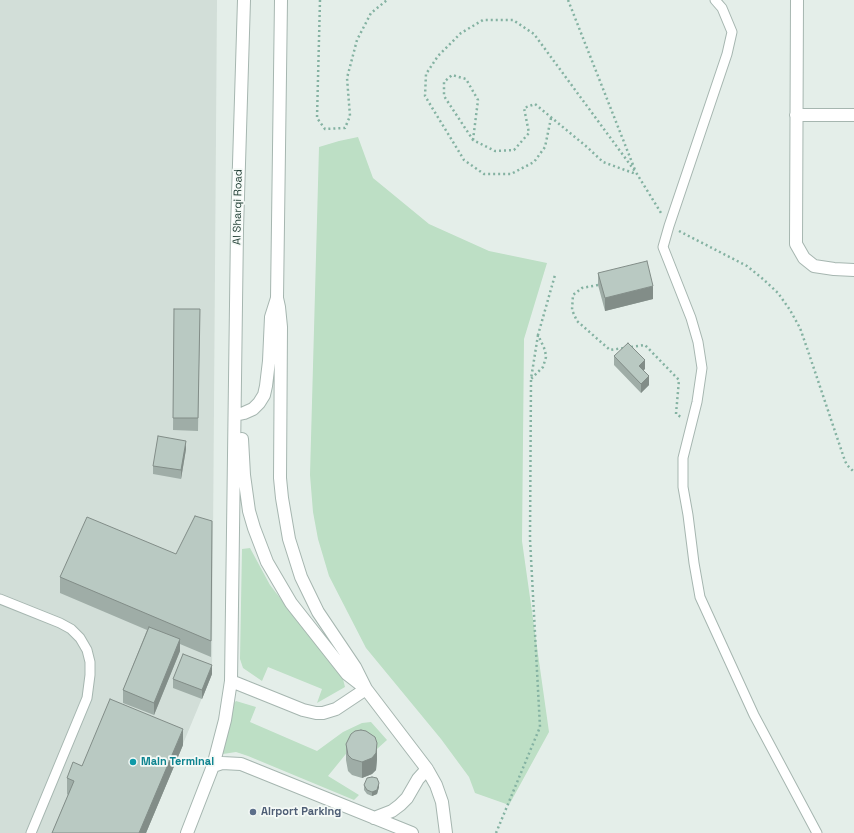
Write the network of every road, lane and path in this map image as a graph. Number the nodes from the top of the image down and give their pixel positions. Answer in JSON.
{"nodes":[{"id":1,"x":244,"y":0,"type":"edge"},
{"id":2,"x":281,"y":0,"type":"edge"},
{"id":3,"x":320,"y":0,"type":"edge"},
{"id":4,"x":387,"y":0,"type":"edge"},
{"id":5,"x":568,"y":0,"type":"edge"},
{"id":6,"x":714,"y":0,"type":"edge"},
{"id":7,"x":797,"y":0,"type":"edge"},
{"id":8,"x":796,"y":115,"type":"junction"},
{"id":9,"x":854,"y":115,"type":"edge"},
{"id":10,"x":551,"y":118,"type":"junction"},
{"id":11,"x":473,"y":140,"type":"junction"},
{"id":12,"x":637,"y":174,"type":"junction"},
{"id":13,"x":669,"y":226,"type":"junction"},
{"id":14,"x":854,"y":270,"type":"edge"},
{"id":15,"x":555,"y":275,"type":"dead end"},
{"id":16,"x":598,"y":285,"type":"edge"},
{"id":17,"x":277,"y":298,"type":"junction"},
{"id":18,"x":538,"y":335,"type":"junction"},
{"id":19,"x":531,"y":379,"type":"junction"},
{"id":20,"x":235,"y":415,"type":"junction"},
{"id":21,"x":691,"y":424,"type":"junction"},
{"id":22,"x":854,"y":472,"type":"edge"},
{"id":23,"x":0,"y":599,"type":"edge"},
{"id":24,"x":231,"y":681,"type":"junction"},
{"id":25,"x":366,"y":689,"type":"junction"},
{"id":26,"x":213,"y":766,"type":"junction"},
{"id":27,"x":427,"y":769,"type":"junction"},
{"id":28,"x":374,"y":818,"type":"junction"},
{"id":29,"x":31,"y":833,"type":"edge"},
{"id":30,"x":187,"y":833,"type":"edge"},
{"id":31,"x":412,"y":833,"type":"edge"},
{"id":32,"x":446,"y":833,"type":"edge"},
{"id":33,"x":496,"y":833,"type":"edge"},
{"id":34,"x":817,"y":833,"type":"edge"}],
"edges":[{"from":1,"to":20,"type":"street","name":"Al Sharqi Road"},
{"from":2,"to":17,"type":"street"},
{"from":3,"to":4,"type":"path"},
{"from":5,"to":12,"type":"path"},
{"from":6,"to":13,"type":"lane"},
{"from":7,"to":8,"type":"street"},
{"from":8,"to":9,"type":"street"},
{"from":8,"to":14,"type":"street"},
{"from":10,"to":11,"type":"path"},
{"from":10,"to":12,"type":"path"},
{"from":10,"to":12,"type":"path"},
{"from":11,"to":11,"type":"path"},
{"from":12,"to":13,"type":"path"},
{"from":13,"to":21,"type":"lane"},
{"from":13,"to":22,"type":"path"},
{"from":15,"to":18,"type":"path"},
{"from":16,"to":21,"type":"path"},
{"from":17,"to":20,"type":"street"},
{"from":17,"to":25,"type":"street"},
{"from":18,"to":19,"type":"path"},
{"from":18,"to":19,"type":"path"},
{"from":19,"to":33,"type":"path"},
{"from":20,"to":24,"type":"street","name":"Al Sharqi Road"},
{"from":20,"to":25,"type":"street"},
{"from":21,"to":34,"type":"lane"},
{"from":23,"to":29,"type":"lane"},
{"from":24,"to":25,"type":"street"},
{"from":24,"to":26,"type":"street","name":"Al Sharqi Road"},
{"from":25,"to":27,"type":"street"},
{"from":26,"to":28,"type":"street"},
{"from":26,"to":30,"type":"street","name":"Al Sharqi Road"},
{"from":27,"to":28,"type":"street"},
{"from":27,"to":32,"type":"street"},
{"from":28,"to":31,"type":"street"}]}
